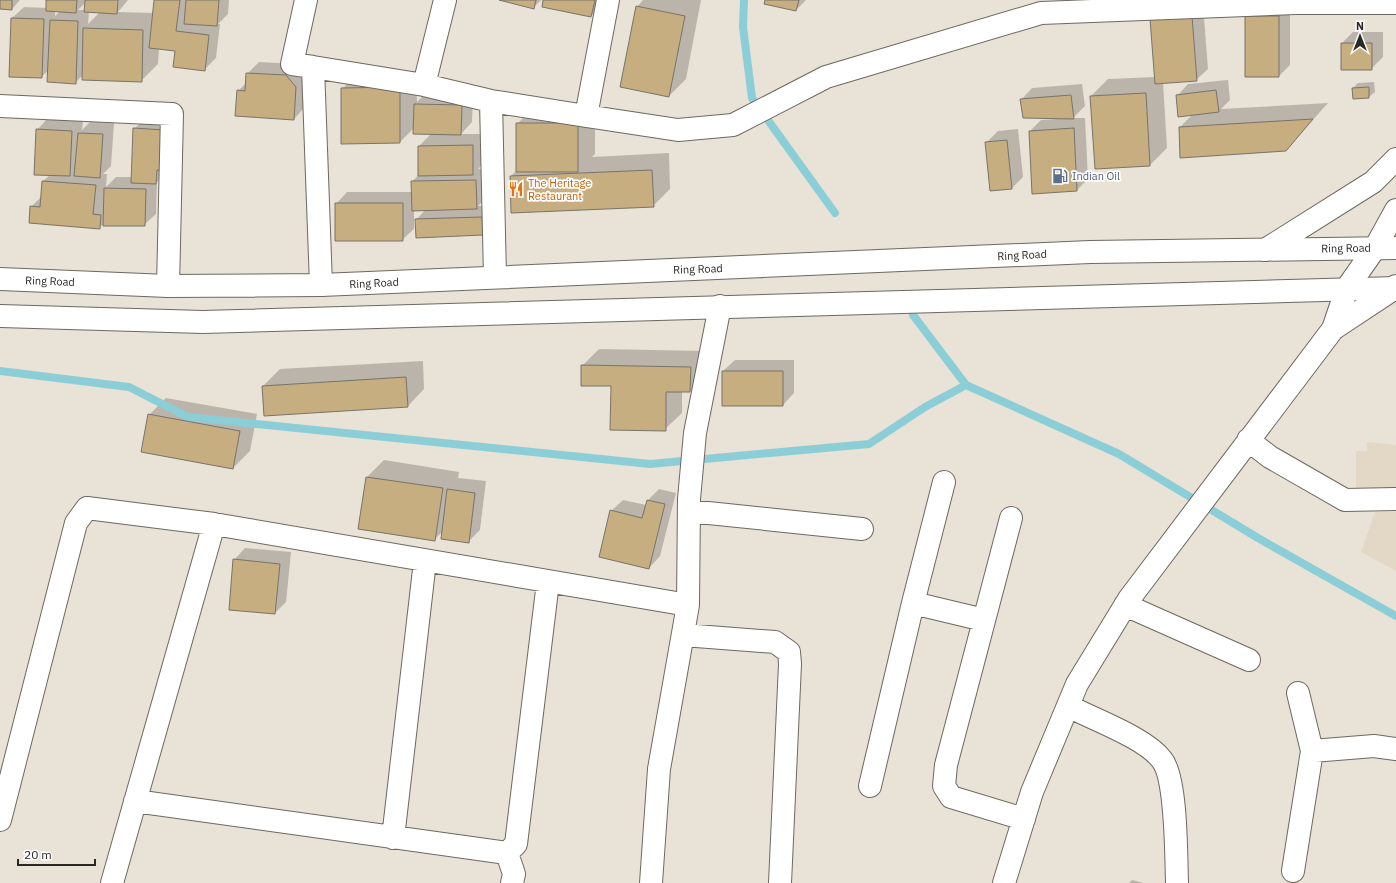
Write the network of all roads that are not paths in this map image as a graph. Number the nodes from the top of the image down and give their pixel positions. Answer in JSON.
{"nodes":[{"id":1,"x":306,"y":0,"type":"edge"},
{"id":2,"x":445,"y":0,"type":"edge"},
{"id":3,"x":608,"y":0,"type":"edge"},
{"id":4,"x":1296,"y":2,"type":"edge"},
{"id":5,"x":1396,"y":3,"type":"edge"},
{"id":6,"x":1101,"y":5,"type":"edge"},
{"id":7,"x":313,"y":67,"type":"junction"},
{"id":8,"x":424,"y":85,"type":"junction"},
{"id":9,"x":491,"y":101,"type":"junction"},
{"id":10,"x":0,"y":106,"type":"edge"},
{"id":11,"x":586,"y":116,"type":"junction"},
{"id":12,"x":1396,"y":159,"type":"edge"},
{"id":13,"x":1396,"y":210,"type":"edge"},
{"id":14,"x":1386,"y":248,"type":"edge"},
{"id":15,"x":1265,"y":250,"type":"junction"},
{"id":16,"x":495,"y":277,"type":"junction"},
{"id":17,"x":0,"y":279,"type":"edge"},
{"id":18,"x":168,"y":286,"type":"junction"},
{"id":19,"x":320,"y":286,"type":"junction"},
{"id":20,"x":1396,"y":287,"type":"edge"},
{"id":21,"x":1347,"y":288,"type":"junction"},
{"id":22,"x":720,"y":306,"type":"junction"},
{"id":23,"x":0,"y":316,"type":"edge"},
{"id":24,"x":1332,"y":329,"type":"junction"},
{"id":25,"x":1248,"y":440,"type":"junction"},
{"id":26,"x":944,"y":482,"type":"dead end"},
{"id":27,"x":1396,"y":499,"type":"edge"},
{"id":28,"x":689,"y":505,"type":"junction"},
{"id":29,"x":1011,"y":518,"type":"dead end"},
{"id":30,"x":214,"y":524,"type":"junction"},
{"id":31,"x":862,"y":529,"type":"dead end"},
{"id":32,"x":425,"y":560,"type":"junction"},
{"id":33,"x":548,"y":582,"type":"junction"},
{"id":34,"x":913,"y":603,"type":"junction"},
{"id":35,"x":688,"y":606,"type":"junction"},
{"id":36,"x":1125,"y":606,"type":"junction"},
{"id":37,"x":984,"y":620,"type":"junction"},
{"id":38,"x":683,"y":635,"type":"junction"},
{"id":39,"x":1249,"y":660,"type":"dead end"},
{"id":40,"x":1298,"y":693,"type":"dead end"},
{"id":41,"x":1068,"y":706,"type":"junction"},
{"id":42,"x":1396,"y":749,"type":"edge"},
{"id":43,"x":1312,"y":751,"type":"junction"},
{"id":44,"x":870,"y":786,"type":"dead end"},
{"id":45,"x":135,"y":801,"type":"junction"},
{"id":46,"x":1024,"y":819,"type":"junction"},
{"id":47,"x":0,"y":820,"type":"edge"},
{"id":48,"x":393,"y":838,"type":"junction"},
{"id":49,"x":507,"y":853,"type":"junction"},
{"id":50,"x":1293,"y":871,"type":"dead end"},
{"id":51,"x":112,"y":883,"type":"edge"},
{"id":52,"x":512,"y":883,"type":"edge"},
{"id":53,"x":651,"y":883,"type":"edge"},
{"id":54,"x":780,"y":883,"type":"edge"},
{"id":55,"x":1004,"y":883,"type":"edge"},
{"id":56,"x":1177,"y":883,"type":"edge"}],
"edges":[{"from":1,"to":7,"type":"main road"},
{"from":2,"to":8,"type":"main road"},
{"from":3,"to":11,"type":"main road"},
{"from":4,"to":5,"type":"main road"},
{"from":4,"to":6,"type":"main road"},
{"from":6,"to":11,"type":"main road"},
{"from":7,"to":8,"type":"main road"},
{"from":7,"to":19,"type":"main road"},
{"from":8,"to":9,"type":"main road"},
{"from":9,"to":11,"type":"main road"},
{"from":9,"to":16,"type":"main road"},
{"from":10,"to":18,"type":"main road"},
{"from":12,"to":15,"type":"main road"},
{"from":13,"to":14,"type":"main road"},
{"from":14,"to":15,"type":"main road","name":"Ring Road"},
{"from":14,"to":21,"type":"main road"},
{"from":15,"to":16,"type":"main road","name":"Ring Road"},
{"from":16,"to":19,"type":"main road","name":"Ring Road"},
{"from":17,"to":18,"type":"main road","name":"Ring Road"},
{"from":18,"to":19,"type":"main road","name":"Ring Road"},
{"from":20,"to":21,"type":"main road"},
{"from":20,"to":24,"type":"main road"},
{"from":21,"to":22,"type":"main road"},
{"from":21,"to":24,"type":"main road"},
{"from":22,"to":23,"type":"main road"},
{"from":22,"to":28,"type":"main road"},
{"from":24,"to":25,"type":"main road"},
{"from":25,"to":27,"type":"main road"},
{"from":25,"to":36,"type":"main road"},
{"from":26,"to":34,"type":"main road"},
{"from":28,"to":31,"type":"main road"},
{"from":28,"to":35,"type":"main road"},
{"from":29,"to":37,"type":"main road"},
{"from":30,"to":32,"type":"main road"},
{"from":30,"to":45,"type":"main road"},
{"from":30,"to":47,"type":"main road"},
{"from":32,"to":33,"type":"main road"},
{"from":32,"to":48,"type":"main road"},
{"from":33,"to":35,"type":"main road"},
{"from":33,"to":49,"type":"main road"},
{"from":34,"to":37,"type":"main road"},
{"from":34,"to":44,"type":"main road"},
{"from":35,"to":38,"type":"main road"},
{"from":36,"to":39,"type":"main road"},
{"from":36,"to":41,"type":"main road"},
{"from":37,"to":46,"type":"main road"},
{"from":38,"to":53,"type":"main road"},
{"from":38,"to":54,"type":"main road"},
{"from":40,"to":43,"type":"main road"},
{"from":41,"to":46,"type":"main road"},
{"from":41,"to":56,"type":"main road"},
{"from":42,"to":43,"type":"main road"},
{"from":43,"to":50,"type":"main road"},
{"from":45,"to":48,"type":"main road"},
{"from":45,"to":51,"type":"main road"},
{"from":46,"to":55,"type":"main road"},
{"from":48,"to":49,"type":"main road"},
{"from":49,"to":52,"type":"main road"}]}
